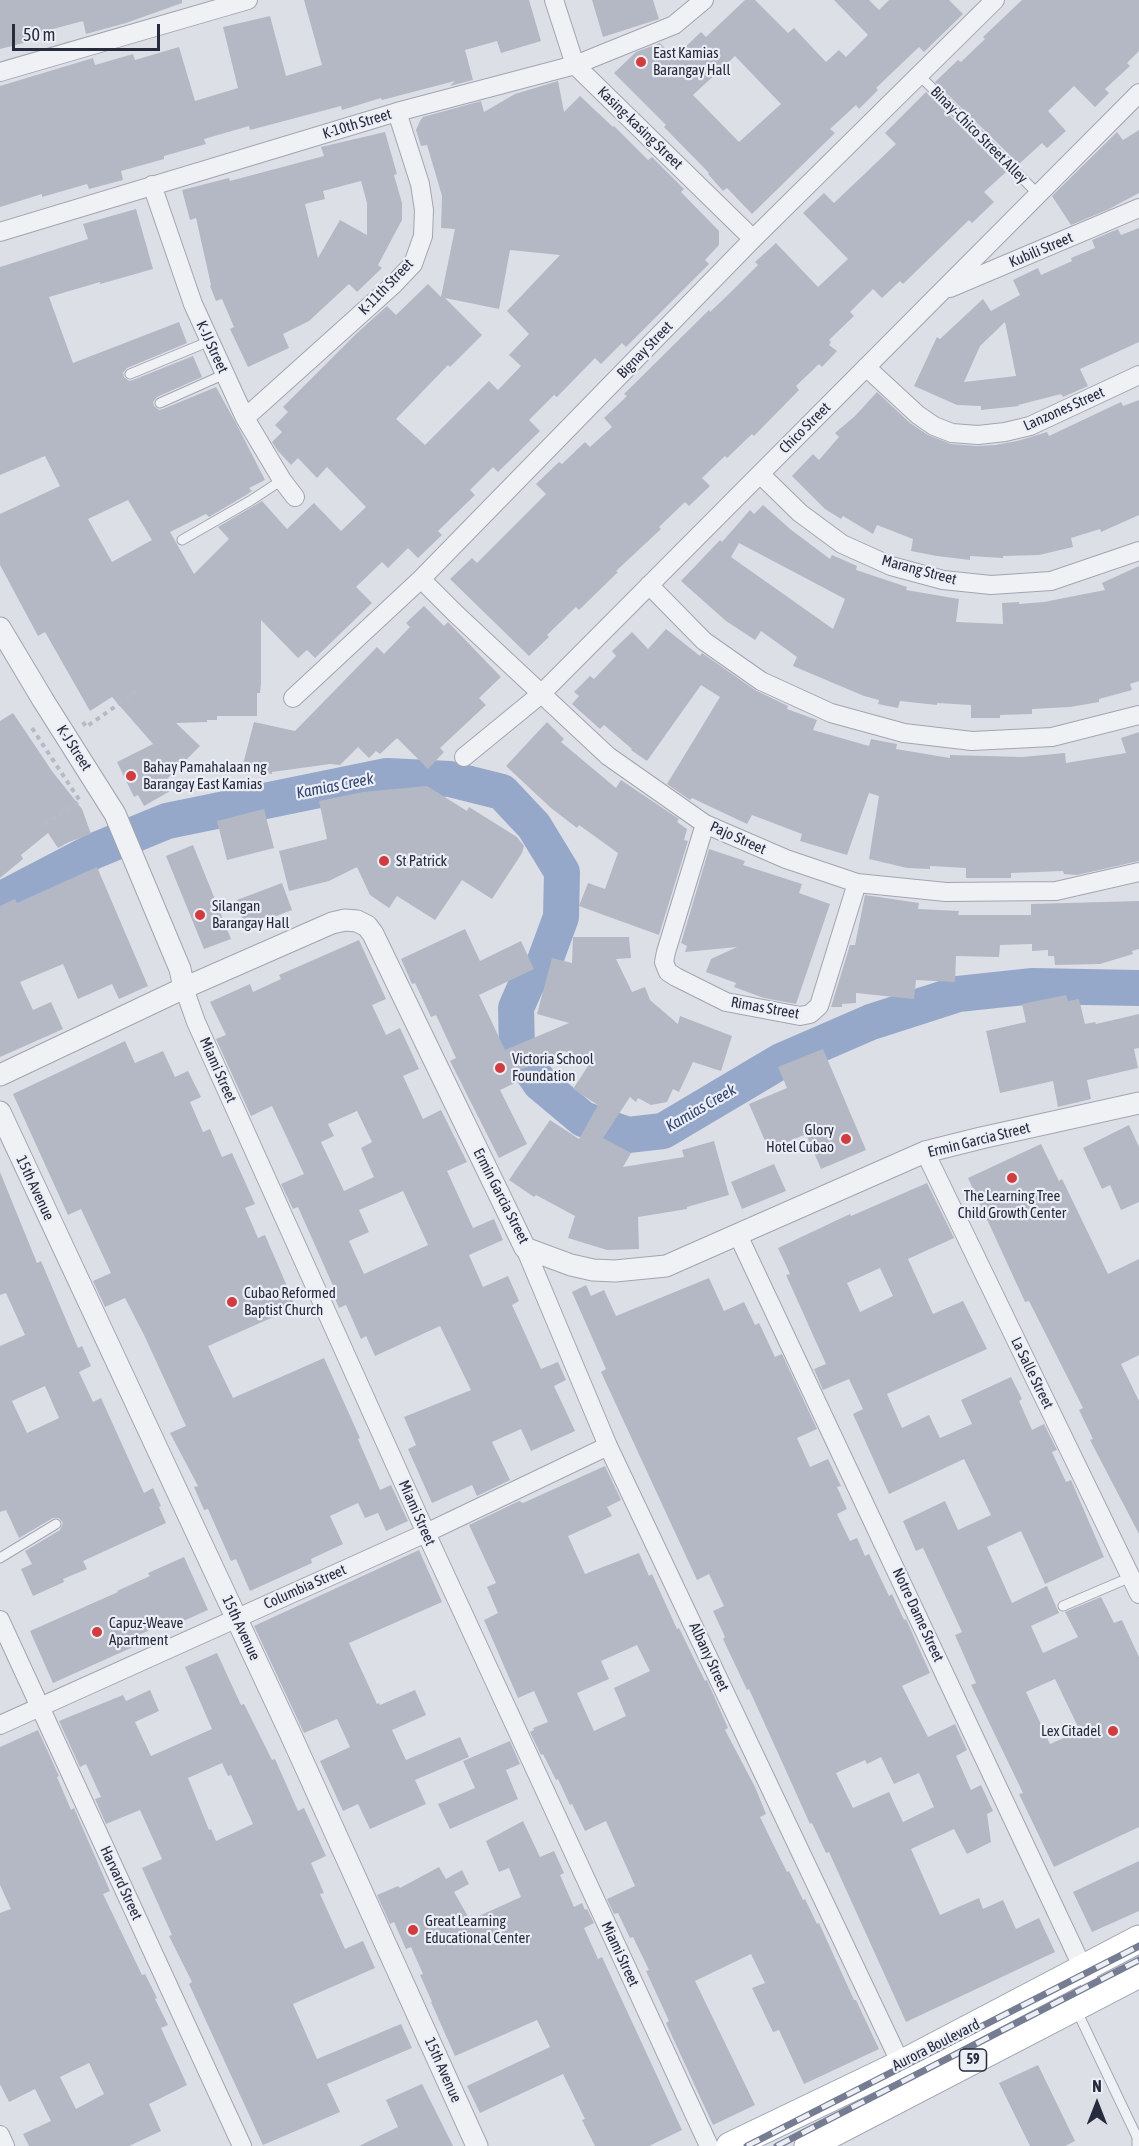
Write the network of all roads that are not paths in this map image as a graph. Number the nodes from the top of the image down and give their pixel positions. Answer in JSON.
{"nodes":[{"id":1,"x":248,"y":0,"type":"edge"},
{"id":2,"x":554,"y":0,"type":"edge"},
{"id":3,"x":704,"y":0,"type":"edge"},
{"id":4,"x":995,"y":0,"type":"edge"},
{"id":5,"x":575,"y":65,"type":"junction"},
{"id":6,"x":0,"y":72,"type":"edge"},
{"id":7,"x":919,"y":75,"type":"junction"},
{"id":8,"x":1139,"y":93,"type":"edge"},
{"id":9,"x":397,"y":112,"type":"junction"},
{"id":10,"x":152,"y":185,"type":"junction"},
{"id":11,"x":1038,"y":194,"type":"junction"},
{"id":12,"x":1139,"y":207,"type":"edge"},
{"id":13,"x":0,"y":232,"type":"edge"},
{"id":14,"x":753,"y":239,"type":"junction"},
{"id":15,"x":942,"y":291,"type":"junction"},
{"id":16,"x":210,"y":341,"type":"junction"},
{"id":17,"x":866,"y":367,"type":"junction"},
{"id":18,"x":130,"y":374,"type":"dead end"},
{"id":19,"x":225,"y":374,"type":"junction"},
{"id":20,"x":1139,"y":375,"type":"edge"},
{"id":21,"x":160,"y":403,"type":"dead end"},
{"id":22,"x":245,"y":418,"type":"junction"},
{"id":23,"x":760,"y":474,"type":"junction"},
{"id":24,"x":282,"y":480,"type":"junction"},
{"id":25,"x":295,"y":497,"type":"dead end"},
{"id":26,"x":182,"y":540,"type":"dead end"},
{"id":27,"x":1139,"y":551,"type":"edge"},
{"id":28,"x":422,"y":579,"type":"junction"},
{"id":29,"x":649,"y":585,"type":"junction"},
{"id":30,"x":0,"y":628,"type":"edge"},
{"id":31,"x":540,"y":694,"type":"junction"},
{"id":32,"x":293,"y":698,"type":"dead end"},
{"id":33,"x":1139,"y":715,"type":"edge"},
{"id":34,"x":464,"y":757,"type":"dead end"},
{"id":35,"x":705,"y":824,"type":"junction"},
{"id":36,"x":1139,"y":872,"type":"edge"},
{"id":37,"x":141,"y":873,"type":"joint"},
{"id":38,"x":857,"y":883,"type":"junction"},
{"id":39,"x":184,"y":988,"type":"junction"},
{"id":40,"x":0,"y":1075,"type":"edge"},
{"id":41,"x":1139,"y":1103,"type":"edge"},
{"id":42,"x":0,"y":1113,"type":"edge"},
{"id":43,"x":925,"y":1152,"type":"junction"},
{"id":44,"x":738,"y":1235,"type":"junction"},
{"id":45,"x":525,"y":1248,"type":"junction"},
{"id":46,"x":608,"y":1446,"type":"junction"},
{"id":47,"x":56,"y":1524,"type":"dead end"},
{"id":48,"x":426,"y":1533,"type":"junction"},
{"id":49,"x":0,"y":1558,"type":"edge"},
{"id":50,"x":1135,"y":1585,"type":"edge"},
{"id":51,"x":1063,"y":1606,"type":"dead end"},
{"id":52,"x":236,"y":1618,"type":"junction"},
{"id":53,"x":0,"y":1620,"type":"edge"},
{"id":54,"x":40,"y":1706,"type":"junction"},
{"id":55,"x":0,"y":1725,"type":"edge"},
{"id":56,"x":1139,"y":1940,"type":"edge"},
{"id":57,"x":1084,"y":1967,"type":"junction"},
{"id":58,"x":1139,"y":1974,"type":"edge"},
{"id":59,"x":1086,"y":2002,"type":"junction"},
{"id":60,"x":901,"y":2064,"type":"junction"},
{"id":61,"x":0,"y":2135,"type":"edge"},
{"id":62,"x":812,"y":2145,"type":"edge"},
{"id":63,"x":5,"y":2146,"type":"edge"},
{"id":64,"x":242,"y":2146,"type":"edge"},
{"id":65,"x":477,"y":2146,"type":"edge"},
{"id":66,"x":709,"y":2146,"type":"edge"},
{"id":67,"x":730,"y":2146,"type":"edge"},
{"id":68,"x":1137,"y":2146,"type":"edge"}],
"edges":[{"from":1,"to":6,"type":"street"},
{"from":2,"to":5,"type":"street","name":"Kasing-kasing Street"},
{"from":3,"to":5,"type":"street","name":"K-10th Street"},
{"from":4,"to":7,"type":"street","name":"Bignay Street"},
{"from":5,"to":9,"type":"street","name":"K-10th Street"},
{"from":5,"to":14,"type":"street","name":"Kasing-kasing Street"},
{"from":7,"to":11,"type":"lane","name":"Binay-Chico Street Alley"},
{"from":7,"to":14,"type":"street","name":"Bignay Street"},
{"from":8,"to":11,"type":"street","name":"Chico Street"},
{"from":9,"to":10,"type":"street","name":"K-10th Street"},
{"from":9,"to":22,"type":"street","name":"K-11th Street"},
{"from":10,"to":13,"type":"street","name":"K-10th Street"},
{"from":10,"to":16,"type":"street","name":"K-JJ Street"},
{"from":11,"to":15,"type":"street","name":"Chico Street"},
{"from":12,"to":15,"type":"street","name":"Kubili Street"},
{"from":14,"to":28,"type":"street","name":"Bignay Street"},
{"from":15,"to":17,"type":"street","name":"Chico Street"},
{"from":16,"to":18,"type":"lane"},
{"from":16,"to":19,"type":"street","name":"K-JJ Street"},
{"from":17,"to":20,"type":"street","name":"Lanzones Street"},
{"from":17,"to":23,"type":"street","name":"Chico Street"},
{"from":19,"to":21,"type":"lane"},
{"from":19,"to":22,"type":"street","name":"K-JJ Street"},
{"from":22,"to":24,"type":"street","name":"K-JJ Street"},
{"from":23,"to":27,"type":"street","name":"Marang Street"},
{"from":23,"to":29,"type":"street","name":"Chico Street"},
{"from":24,"to":25,"type":"street","name":"K-JJ Street"},
{"from":24,"to":26,"type":"lane"},
{"from":28,"to":31,"type":"street","name":"Pajo Street"},
{"from":28,"to":32,"type":"street","name":"Bignay Street"},
{"from":29,"to":31,"type":"street","name":"Chico Street"},
{"from":29,"to":33,"type":"street"},
{"from":30,"to":37,"type":"street","name":"K-J Street"},
{"from":31,"to":34,"type":"street","name":"Chico Street"},
{"from":31,"to":35,"type":"street","name":"Pajo Street"},
{"from":35,"to":38,"type":"street","name":"Pajo Street"},
{"from":35,"to":38,"type":"street","name":"Rimas Street"},
{"from":36,"to":38,"type":"street","name":"Pajo Street"},
{"from":37,"to":39,"type":"street","name":"Miami Street"},
{"from":39,"to":40,"type":"street","name":"Ermin Garcia Street"},
{"from":39,"to":45,"type":"street","name":"Ermin Garcia Street"},
{"from":39,"to":48,"type":"street","name":"Miami Street"},
{"from":41,"to":43,"type":"street","name":"Ermin Garcia Street"},
{"from":42,"to":52,"type":"street","name":"15th Avenue"},
{"from":43,"to":44,"type":"street","name":"Ermin Garcia Street"},
{"from":43,"to":50,"type":"street","name":"La Salle Street"},
{"from":44,"to":45,"type":"street","name":"Ermin Garcia Street"},
{"from":44,"to":57,"type":"street","name":"Notre Dame Street"},
{"from":45,"to":46,"type":"street","name":"Albany Street"},
{"from":46,"to":48,"type":"street","name":"Columbia Street"},
{"from":46,"to":60,"type":"street","name":"Albany Street"},
{"from":47,"to":49,"type":"lane"},
{"from":48,"to":52,"type":"street","name":"Columbia Street"},
{"from":48,"to":66,"type":"street","name":"Miami Street"},
{"from":50,"to":51,"type":"lane"},
{"from":52,"to":54,"type":"street","name":"Columbia Street"},
{"from":52,"to":65,"type":"street","name":"15th Avenue"},
{"from":53,"to":54,"type":"street","name":"Harvard Street"},
{"from":54,"to":55,"type":"street","name":"Columbia Street"},
{"from":54,"to":64,"type":"street","name":"Harvard Street"},
{"from":56,"to":57,"type":"main road","name":"Aurora Boulevard","number":"59"},
{"from":57,"to":59,"type":"street","name":"Notre Dame Street"},
{"from":57,"to":60,"type":"main road","name":"Aurora Boulevard","number":"59"},
{"from":58,"to":59,"type":"main road","name":"Aurora Boulevard","number":"59"},
{"from":59,"to":62,"type":"main road","name":"Aurora Boulevard","number":"59"},
{"from":59,"to":68,"type":"lane"},
{"from":60,"to":67,"type":"main road","name":"Aurora Boulevard","number":"59"},
{"from":61,"to":63,"type":"street"}]}
